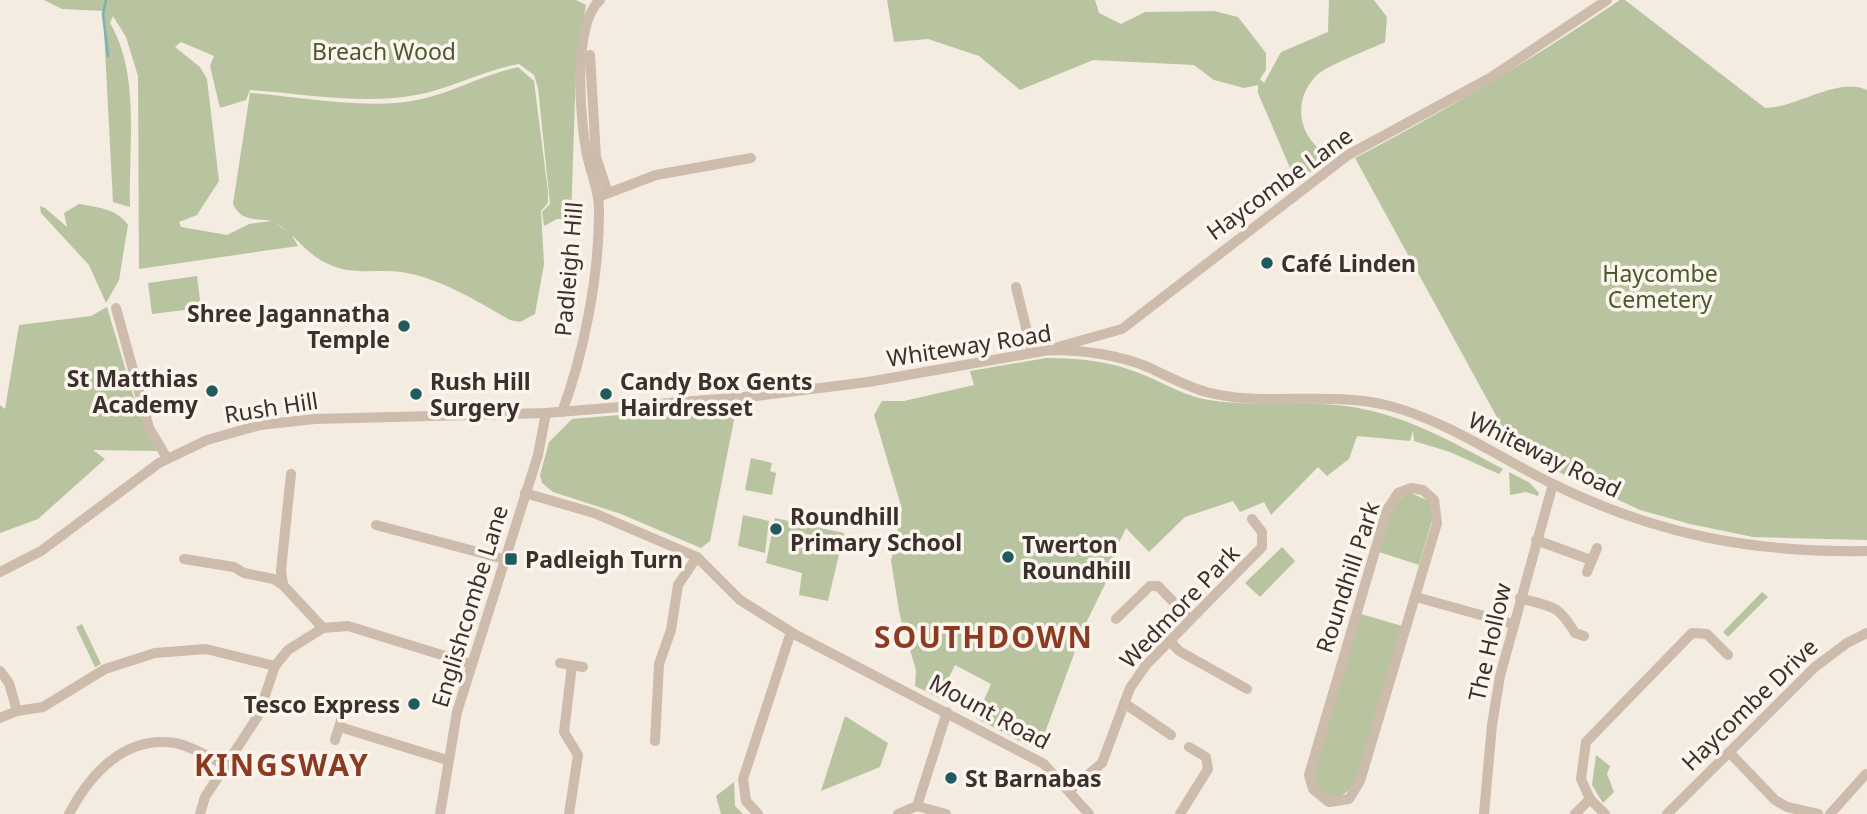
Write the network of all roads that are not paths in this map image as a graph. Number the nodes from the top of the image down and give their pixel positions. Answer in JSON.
{"nodes":[{"id":1,"x":1607,"y":0,"type":"edge"},
{"id":2,"x":596,"y":3,"type":"edge"},
{"id":3,"x":590,"y":55,"type":"dead end"},
{"id":4,"x":751,"y":158,"type":"dead end"},
{"id":5,"x":603,"y":195,"type":"junction"},
{"id":6,"x":1017,"y":287,"type":"dead end"},
{"id":7,"x":116,"y":308,"type":"dead end"},
{"id":8,"x":1049,"y":350,"type":"junction"},
{"id":9,"x":1032,"y":352,"type":"junction"},
{"id":10,"x":562,"y":412,"type":"junction"},
{"id":11,"x":546,"y":413,"type":"junction"},
{"id":12,"x":167,"y":458,"type":"junction"},
{"id":13,"x":291,"y":474,"type":"dead end"},
{"id":14,"x":1553,"y":484,"type":"junction"},
{"id":15,"x":525,"y":494,"type":"junction"},
{"id":16,"x":1252,"y":519,"type":"dead end"},
{"id":17,"x":376,"y":525,"type":"dead end"},
{"id":18,"x":1536,"y":540,"type":"junction"},
{"id":19,"x":1597,"y":548,"type":"dead end"},
{"id":20,"x":1867,"y":551,"type":"edge"},
{"id":21,"x":697,"y":557,"type":"junction"},
{"id":22,"x":184,"y":559,"type":"dead end"},
{"id":23,"x":503,"y":559,"type":"junction"},
{"id":24,"x":0,"y":572,"type":"edge"},
{"id":25,"x":283,"y":585,"type":"junction"},
{"id":26,"x":1416,"y":597,"type":"junction"},
{"id":27,"x":1520,"y":597,"type":"junction"},
{"id":28,"x":1116,"y":619,"type":"dead end"},
{"id":29,"x":1190,"y":619,"type":"junction"},
{"id":30,"x":1513,"y":624,"type":"junction"},
{"id":31,"x":323,"y":628,"type":"junction"},
{"id":32,"x":791,"y":632,"type":"junction"},
{"id":33,"x":1867,"y":633,"type":"edge"},
{"id":34,"x":1584,"y":636,"type":"dead end"},
{"id":35,"x":1170,"y":641,"type":"junction"},
{"id":36,"x":1728,"y":655,"type":"dead end"},
{"id":37,"x":471,"y":664,"type":"junction"},
{"id":38,"x":572,"y":665,"type":"dead end"},
{"id":39,"x":275,"y":666,"type":"junction"},
{"id":40,"x":0,"y":671,"type":"edge"},
{"id":41,"x":1247,"y":690,"type":"dead end"},
{"id":42,"x":1124,"y":702,"type":"junction"},
{"id":43,"x":17,"y":711,"type":"junction"},
{"id":44,"x":344,"y":711,"type":"dead end"},
{"id":45,"x":947,"y":712,"type":"junction"},
{"id":46,"x":0,"y":718,"type":"edge"},
{"id":47,"x":340,"y":727,"type":"junction"},
{"id":48,"x":1171,"y":735,"type":"dead end"},
{"id":49,"x":335,"y":740,"type":"dead end"},
{"id":50,"x":655,"y":741,"type":"dead end"},
{"id":51,"x":1189,"y":747,"type":"dead end"},
{"id":52,"x":1729,"y":752,"type":"junction"},
{"id":53,"x":447,"y":760,"type":"junction"},
{"id":54,"x":225,"y":765,"type":"junction"},
{"id":55,"x":1858,"y":777,"type":"edge"},
{"id":56,"x":1070,"y":790,"type":"junction"},
{"id":57,"x":1590,"y":799,"type":"junction"},
{"id":58,"x":1329,"y":802,"type":"junction"},
{"id":59,"x":917,"y":806,"type":"junction"},
{"id":60,"x":1799,"y":812,"type":"edge"},
{"id":61,"x":69,"y":814,"type":"edge"},
{"id":62,"x":200,"y":814,"type":"edge"},
{"id":63,"x":440,"y":814,"type":"edge"},
{"id":64,"x":569,"y":814,"type":"edge"},
{"id":65,"x":758,"y":814,"type":"edge"},
{"id":66,"x":898,"y":814,"type":"edge"},
{"id":67,"x":946,"y":814,"type":"edge"},
{"id":68,"x":1088,"y":814,"type":"edge"},
{"id":69,"x":1180,"y":814,"type":"edge"},
{"id":70,"x":1325,"y":814,"type":"edge"},
{"id":71,"x":1484,"y":814,"type":"edge"},
{"id":72,"x":1575,"y":814,"type":"edge"},
{"id":73,"x":1605,"y":814,"type":"edge"},
{"id":74,"x":1667,"y":814,"type":"edge"},
{"id":75,"x":1818,"y":814,"type":"edge"},
{"id":76,"x":1830,"y":814,"type":"edge"}],
"edges":[{"from":1,"to":8,"type":"street","name":"Haycombe Lane"},
{"from":2,"to":5,"type":"street","name":"Padleigh Hill"},
{"from":3,"to":5,"type":"street"},
{"from":4,"to":5,"type":"street"},
{"from":5,"to":10,"type":"street","name":"Padleigh Hill"},
{"from":6,"to":9,"type":"street"},
{"from":7,"to":12,"type":"street"},
{"from":8,"to":9,"type":"street","name":"Whiteway Road"},
{"from":8,"to":14,"type":"street","name":"Whiteway Road"},
{"from":9,"to":10,"type":"street","name":"Whiteway Road"},
{"from":10,"to":11,"type":"street","name":"Whiteway Road"},
{"from":11,"to":12,"type":"street","name":"Rush Hill"},
{"from":11,"to":15,"type":"street","name":"Englishcombe Lane"},
{"from":12,"to":24,"type":"street","name":"Rush Hill"},
{"from":13,"to":25,"type":"street"},
{"from":14,"to":18,"type":"street","name":"The Hollow"},
{"from":14,"to":20,"type":"street","name":"Whiteway Road"},
{"from":15,"to":21,"type":"street","name":"Mount Road"},
{"from":15,"to":23,"type":"street","name":"Englishcombe Lane"},
{"from":16,"to":29,"type":"street","name":"Wedmore Park"},
{"from":17,"to":23,"type":"street"},
{"from":18,"to":19,"type":"street"},
{"from":18,"to":27,"type":"street","name":"The Hollow"},
{"from":21,"to":32,"type":"street","name":"Mount Road"},
{"from":21,"to":50,"type":"street"},
{"from":22,"to":25,"type":"street"},
{"from":23,"to":37,"type":"street","name":"Englishcombe Lane"},
{"from":25,"to":31,"type":"street"},
{"from":26,"to":30,"type":"street"},
{"from":26,"to":58,"type":"street","name":"Roundhill Park"},
{"from":26,"to":58,"type":"street","name":"Roundhill Park"},
{"from":27,"to":30,"type":"street","name":"The Hollow"},
{"from":27,"to":34,"type":"street"},
{"from":28,"to":29,"type":"street"},
{"from":29,"to":35,"type":"street","name":"Wedmore Park"},
{"from":30,"to":71,"type":"street","name":"The Hollow"},
{"from":31,"to":37,"type":"street"},
{"from":31,"to":39,"type":"street"},
{"from":32,"to":45,"type":"street","name":"Mount Road"},
{"from":32,"to":65,"type":"street"},
{"from":33,"to":52,"type":"street","name":"Haycombe Drive"},
{"from":35,"to":41,"type":"street"},
{"from":35,"to":42,"type":"street","name":"Wedmore Park"},
{"from":36,"to":57,"type":"street"},
{"from":37,"to":53,"type":"street","name":"Englishcombe Lane"},
{"from":38,"to":64,"type":"street"},
{"from":39,"to":43,"type":"street"},
{"from":39,"to":54,"type":"street"},
{"from":40,"to":43,"type":"street"},
{"from":42,"to":48,"type":"street"},
{"from":42,"to":56,"type":"street","name":"Wedmore Park"},
{"from":43,"to":46,"type":"street"},
{"from":44,"to":47,"type":"street"},
{"from":45,"to":56,"type":"street","name":"Mount Road"},
{"from":45,"to":59,"type":"street"},
{"from":47,"to":49,"type":"street"},
{"from":47,"to":53,"type":"street"},
{"from":51,"to":69,"type":"street"},
{"from":52,"to":60,"type":"street"},
{"from":52,"to":74,"type":"street","name":"Haycombe Drive"},
{"from":53,"to":63,"type":"street","name":"Englishcombe Lane"},
{"from":54,"to":61,"type":"street"},
{"from":54,"to":62,"type":"street"},
{"from":55,"to":76,"type":"street"},
{"from":56,"to":68,"type":"street","name":"Mount Road"},
{"from":57,"to":72,"type":"street"},
{"from":57,"to":73,"type":"street"},
{"from":58,"to":70,"type":"street"},
{"from":59,"to":66,"type":"street"},
{"from":59,"to":67,"type":"street"},
{"from":60,"to":75,"type":"street"}]}
